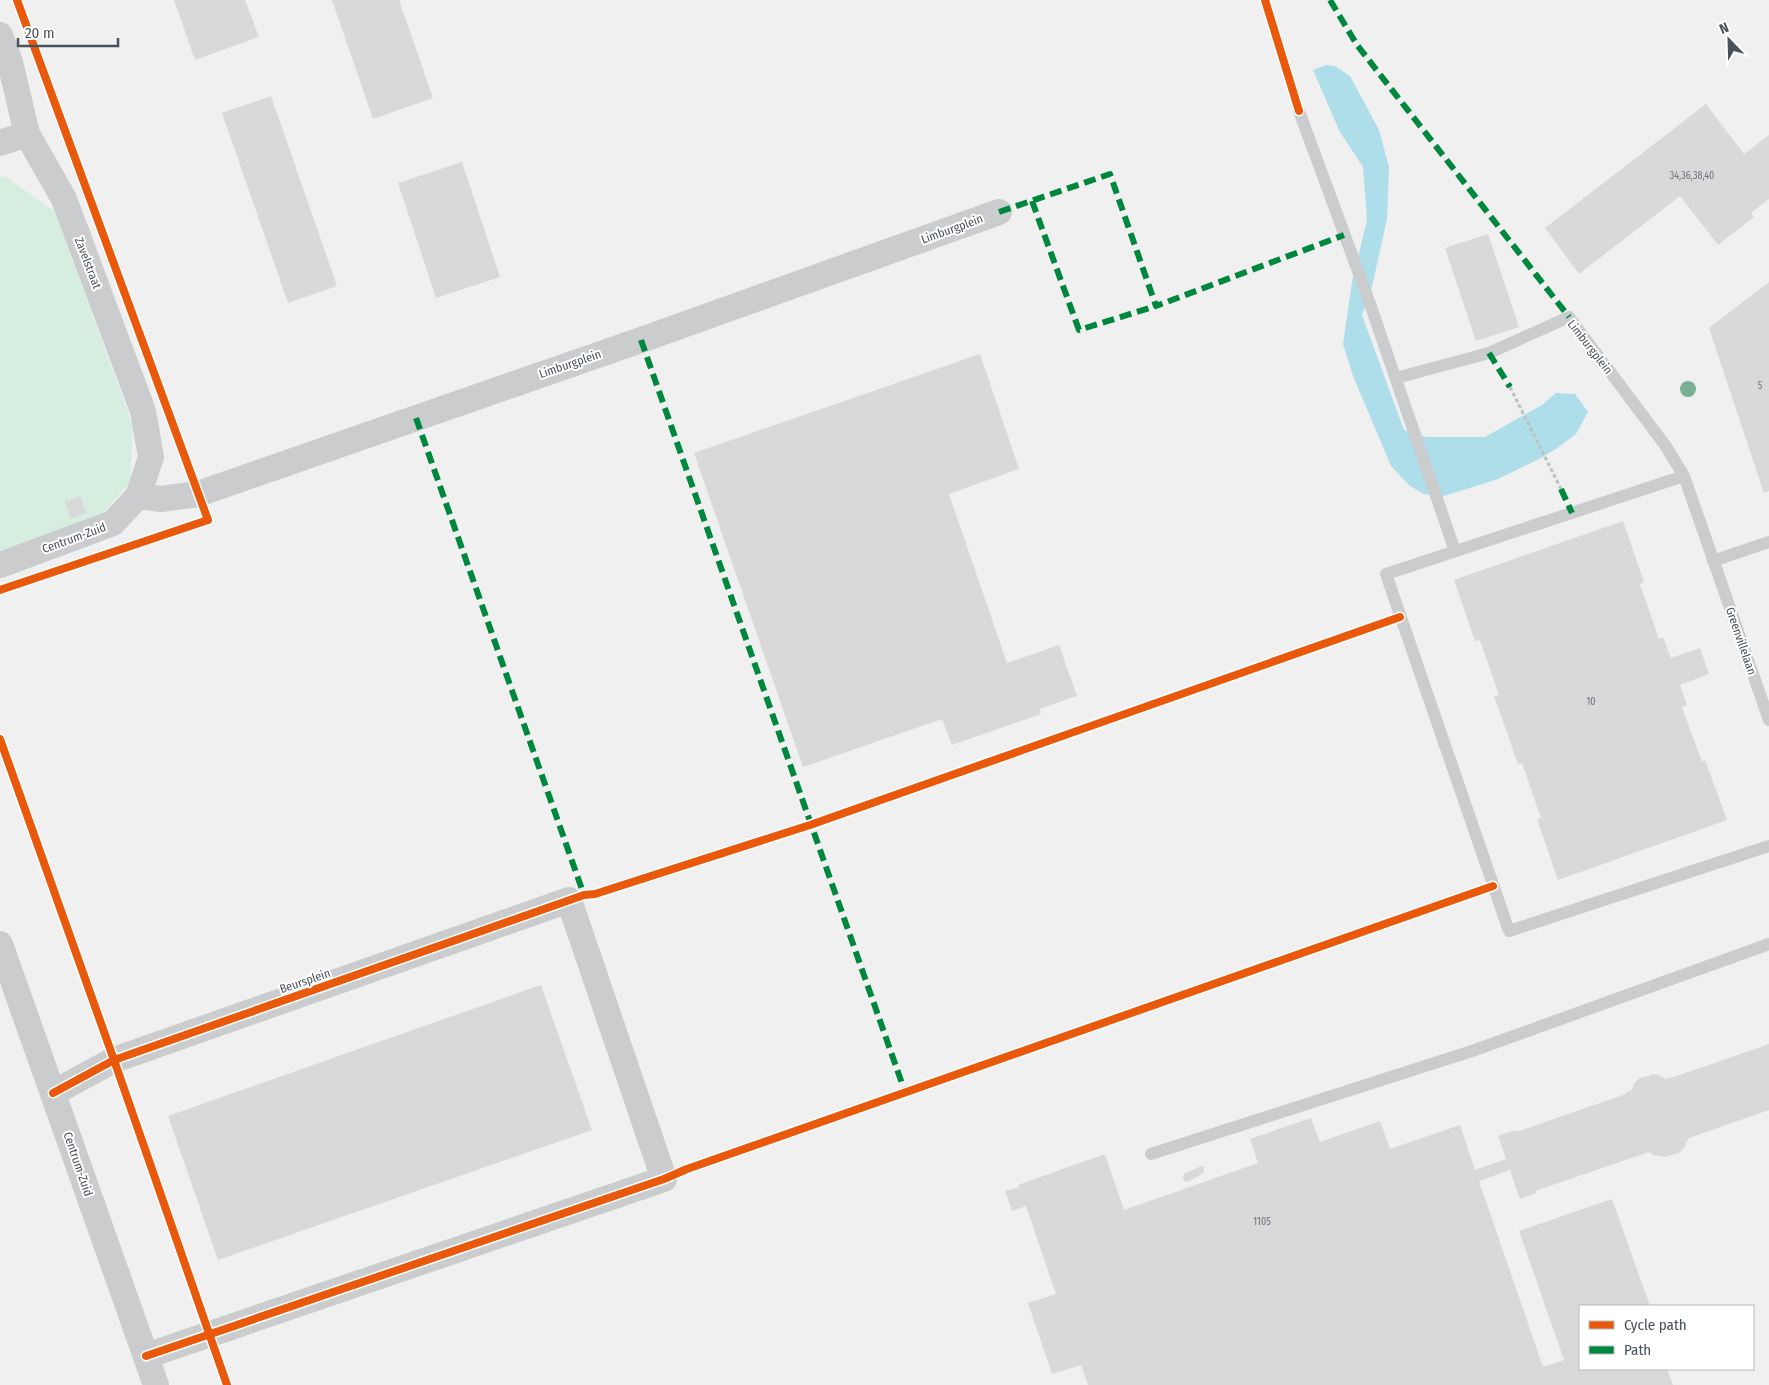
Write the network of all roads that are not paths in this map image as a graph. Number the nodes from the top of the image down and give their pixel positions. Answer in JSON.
{"nodes":[{"id":1,"x":0,"y":35,"type":"edge"},
{"id":2,"x":1299,"y":111,"type":"dead end"},
{"id":3,"x":28,"y":134,"type":"junction"},
{"id":4,"x":0,"y":143,"type":"edge"},
{"id":5,"x":999,"y":212,"type":"dead end"},
{"id":6,"x":1396,"y":378,"type":"junction"},
{"id":7,"x":1684,"y":476,"type":"junction"},
{"id":8,"x":138,"y":496,"type":"junction"},
{"id":9,"x":1769,"y":542,"type":"edge"},
{"id":10,"x":1455,"y":551,"type":"junction"},
{"id":11,"x":1713,"y":561,"type":"junction"},
{"id":12,"x":0,"y":566,"type":"edge"},
{"id":13,"x":1769,"y":720,"type":"edge"},
{"id":14,"x":1769,"y":846,"type":"edge"},
{"id":15,"x":0,"y":944,"type":"edge"},
{"id":16,"x":1769,"y":944,"type":"edge"},
{"id":17,"x":53,"y":1093,"type":"junction"},
{"id":18,"x":1151,"y":1154,"type":"dead end"},
{"id":19,"x":146,"y":1356,"type":"junction"},
{"id":20,"x":156,"y":1385,"type":"edge"}],
"edges":[{"from":1,"to":3,"type":"street","name":"Zavelstraat"},
{"from":2,"to":6,"type":"lane"},
{"from":3,"to":4,"type":"street"},
{"from":3,"to":8,"type":"street","name":"Zavelstraat"},
{"from":5,"to":8,"type":"street","name":"Limburgplein"},
{"from":6,"to":7,"type":"lane","name":"Limburgplein"},
{"from":6,"to":10,"type":"lane"},
{"from":7,"to":10,"type":"lane"},
{"from":7,"to":11,"type":"lane","name":"Greenvillelaan"},
{"from":8,"to":12,"type":"street","name":"Centrum-Zuid"},
{"from":9,"to":11,"type":"lane"},
{"from":10,"to":14,"type":"lane"},
{"from":11,"to":13,"type":"lane","name":"Greenvillelaan"},
{"from":15,"to":17,"type":"street","name":"Centrum-Zuid"},
{"from":16,"to":18,"type":"lane"},
{"from":17,"to":19,"type":"street","name":"Centrum-Zuid"},
{"from":17,"to":19,"type":"street","name":"Beursplein"},
{"from":19,"to":20,"type":"street","name":"Centrum-Zuid"}]}
